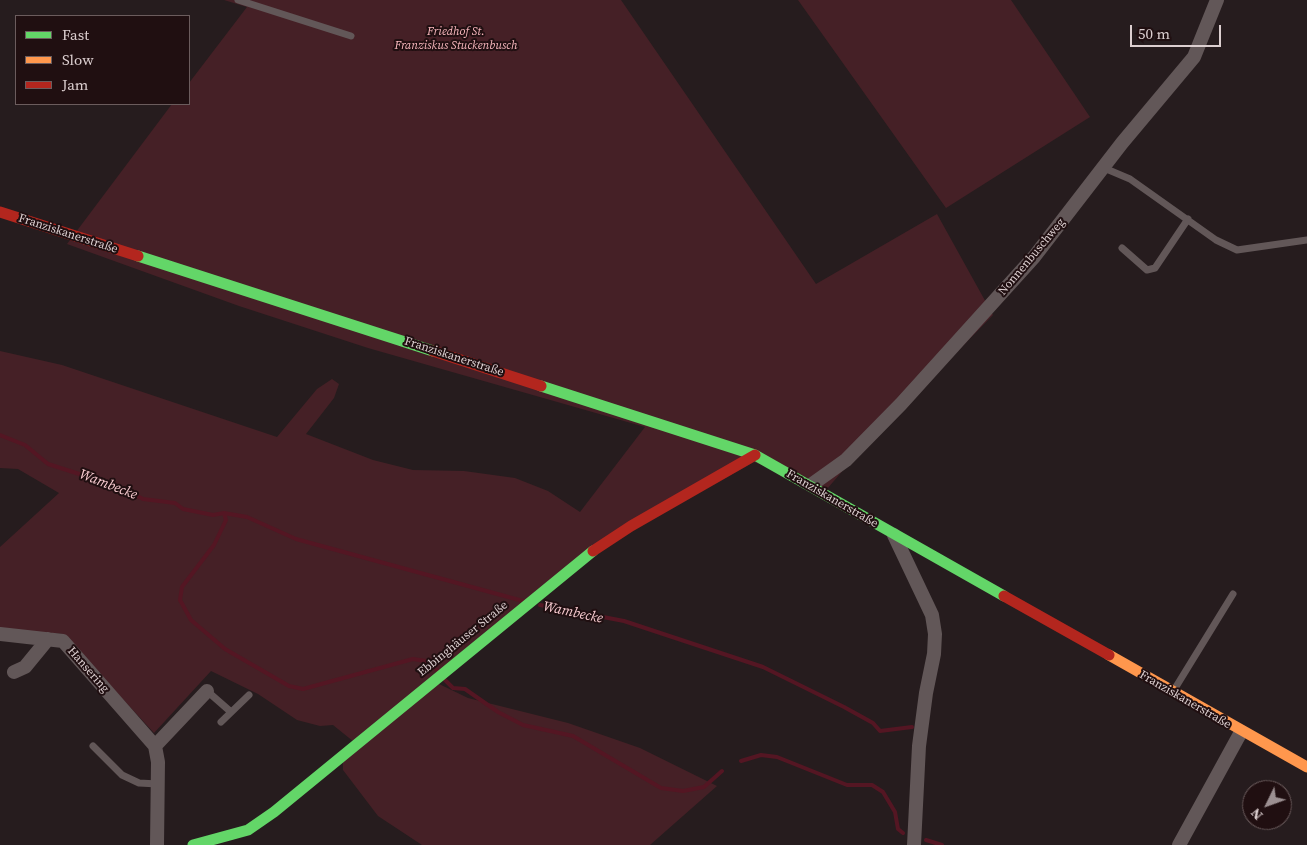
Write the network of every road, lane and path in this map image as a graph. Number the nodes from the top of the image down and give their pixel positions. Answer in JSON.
{"nodes":[{"id":1,"x":238,"y":0,"type":"edge"},
{"id":2,"x":1217,"y":0,"type":"edge"},
{"id":3,"x":351,"y":36,"type":"dead end"},
{"id":4,"x":1104,"y":168,"type":"junction"},
{"id":5,"x":0,"y":212,"type":"edge"},
{"id":6,"x":1188,"y":218,"type":"junction"},
{"id":7,"x":1307,"y":240,"type":"edge"},
{"id":8,"x":1122,"y":248,"type":"dead end"},
{"id":9,"x":755,"y":455,"type":"junction"},
{"id":10,"x":811,"y":485,"type":"junction"},
{"id":11,"x":894,"y":535,"type":"junction"},
{"id":12,"x":1233,"y":594,"type":"dead end"},
{"id":13,"x":0,"y":634,"type":"edge"},
{"id":14,"x":48,"y":639,"type":"junction"},
{"id":15,"x":14,"y":672,"type":"dead end"},
{"id":16,"x":207,"y":691,"type":"joint"},
{"id":17,"x":1173,"y":693,"type":"junction"},
{"id":18,"x":249,"y":695,"type":"dead end"},
{"id":19,"x":231,"y":712,"type":"junction"},
{"id":20,"x":220,"y":722,"type":"dead end"},
{"id":21,"x":1241,"y":732,"type":"junction"},
{"id":22,"x":93,"y":746,"type":"dead end"},
{"id":23,"x":155,"y":746,"type":"junction"},
{"id":24,"x":1307,"y":767,"type":"edge"},
{"id":25,"x":158,"y":784,"type":"junction"},
{"id":26,"x":157,"y":845,"type":"edge"},
{"id":27,"x":193,"y":845,"type":"edge"},
{"id":28,"x":914,"y":845,"type":"edge"},
{"id":29,"x":1179,"y":845,"type":"edge"}],
"edges":[{"from":1,"to":3,"type":"lane"},
{"from":2,"to":4,"type":"street","name":"Nonnenbuschweg"},
{"from":4,"to":6,"type":"lane"},
{"from":4,"to":10,"type":"street","name":"Nonnenbuschweg"},
{"from":5,"to":9,"type":"street","name":"Franziskanerstraße"},
{"from":6,"to":7,"type":"lane"},
{"from":6,"to":8,"type":"lane"},
{"from":9,"to":10,"type":"street","name":"Franziskanerstraße"},
{"from":9,"to":27,"type":"street","name":"Ebbinghäuser Straße"},
{"from":10,"to":11,"type":"street","name":"Franziskanerstraße"},
{"from":11,"to":17,"type":"street","name":"Franziskanerstraße"},
{"from":11,"to":28,"type":"street"},
{"from":12,"to":17,"type":"lane"},
{"from":13,"to":14,"type":"street","name":"Hansering"},
{"from":14,"to":15,"type":"street"},
{"from":14,"to":23,"type":"street","name":"Hansering"},
{"from":16,"to":19,"type":"lane"},
{"from":16,"to":23,"type":"street"},
{"from":17,"to":21,"type":"street","name":"Franziskanerstraße"},
{"from":18,"to":19,"type":"lane"},
{"from":19,"to":20,"type":"lane"},
{"from":21,"to":24,"type":"street","name":"Franziskanerstraße"},
{"from":21,"to":29,"type":"street","name":"Franziskanerstraße"},
{"from":22,"to":25,"type":"lane"},
{"from":23,"to":25,"type":"street"},
{"from":25,"to":26,"type":"street"}]}
